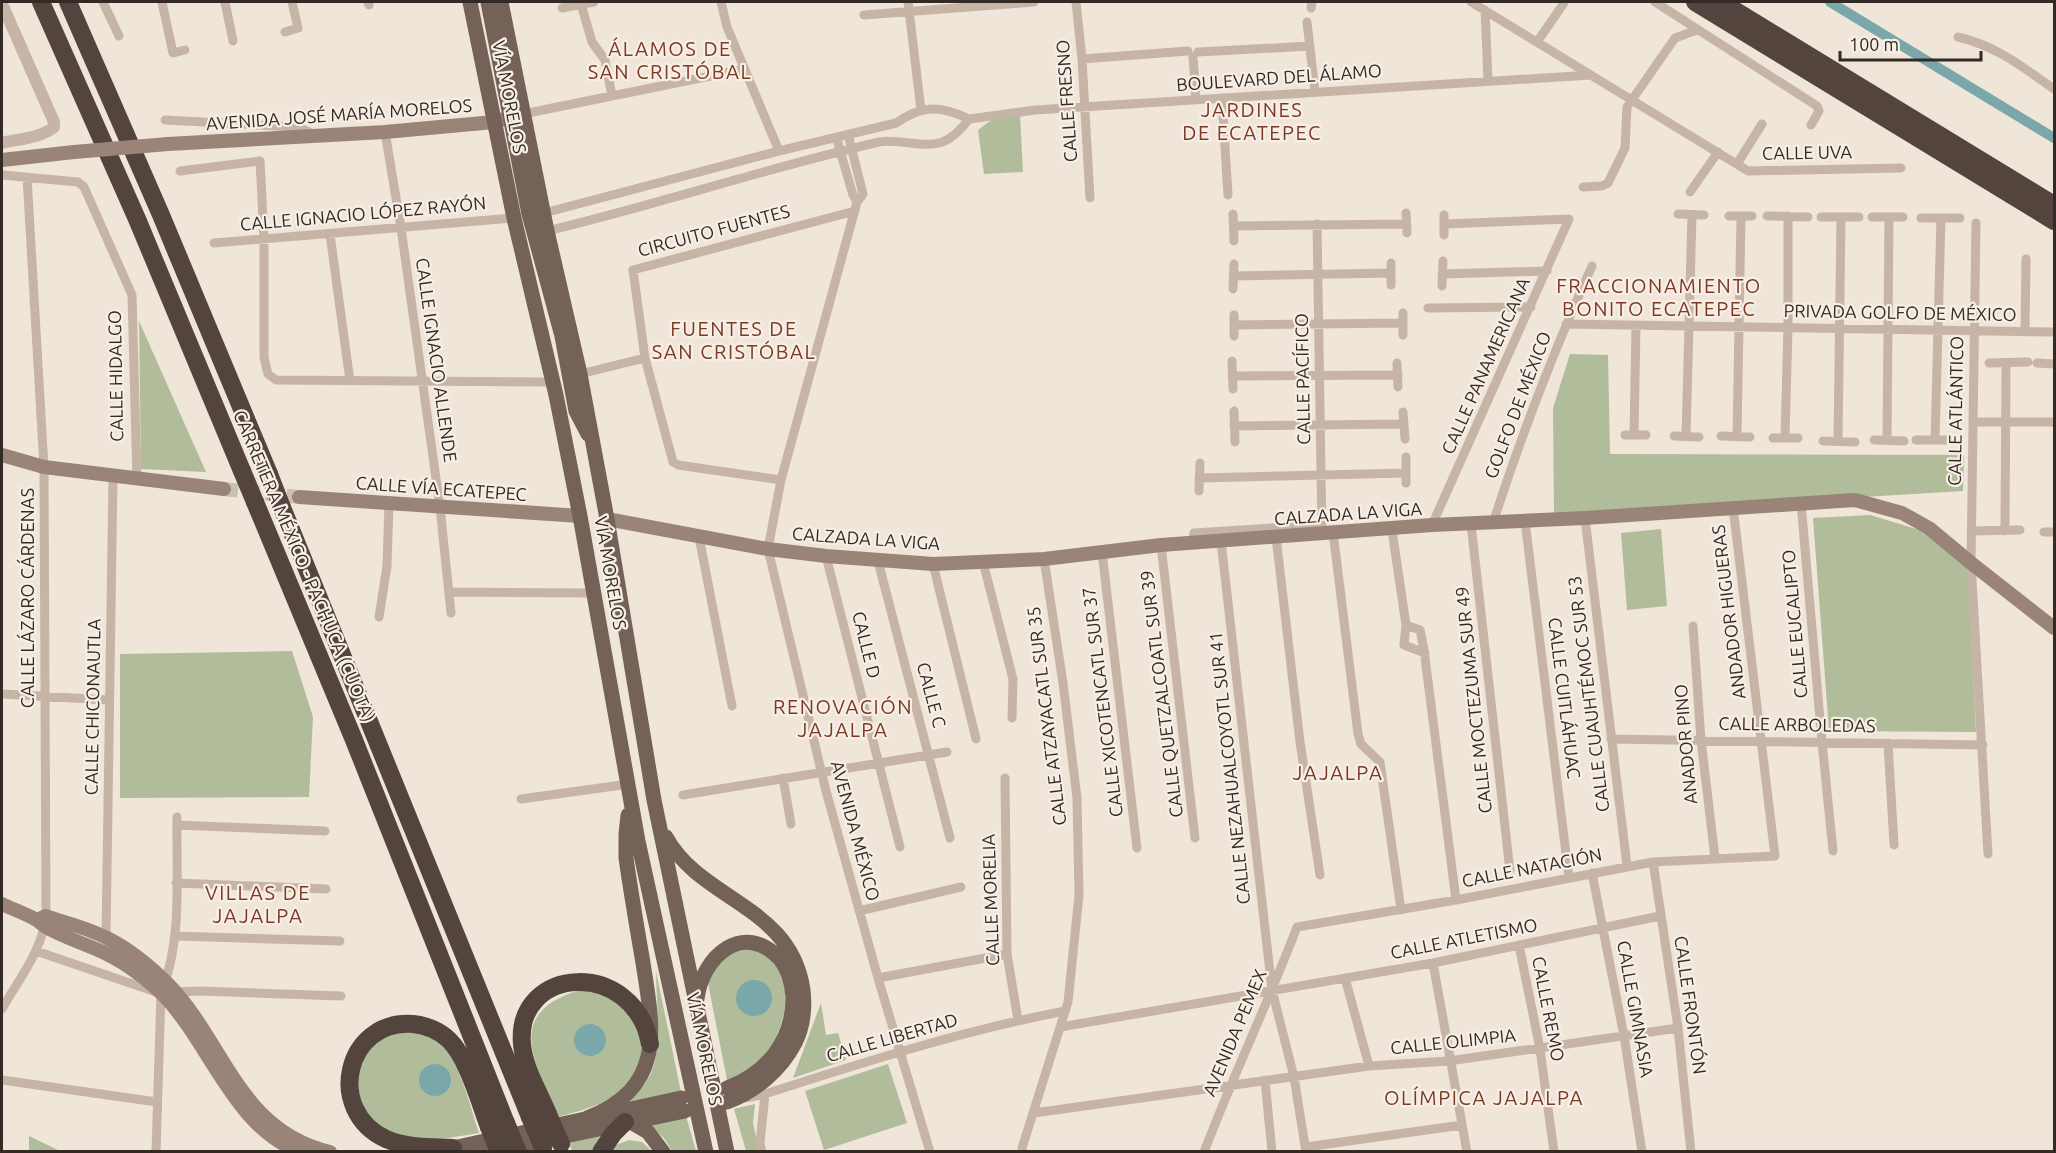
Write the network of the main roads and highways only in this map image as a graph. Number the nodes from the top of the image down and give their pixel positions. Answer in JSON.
{"nodes":[{"id":1,"x":41,"y":2,"type":"edge"},
{"id":2,"x":68,"y":2,"type":"edge"},
{"id":3,"x":470,"y":2,"type":"edge"},
{"id":4,"x":488,"y":2,"type":"edge"},
{"id":5,"x":501,"y":2,"type":"edge"},
{"id":6,"x":1695,"y":2,"type":"edge"},
{"id":7,"x":1721,"y":2,"type":"edge"},
{"id":8,"x":524,"y":114,"type":"junction"},
{"id":9,"x":494,"y":122,"type":"junction"},
{"id":10,"x":2,"y":160,"type":"edge"},
{"id":11,"x":2055,"y":205,"type":"edge"},
{"id":12,"x":2055,"y":222,"type":"edge"},
{"id":13,"x":590,"y":438,"type":"junction"},
{"id":14,"x":2,"y":455,"type":"edge"},
{"id":15,"x":224,"y":489,"type":"tunnel mouth"},
{"id":16,"x":298,"y":497,"type":"tunnel mouth"},
{"id":17,"x":580,"y":516,"type":"junction"},
{"id":18,"x":607,"y":519,"type":"junction"},
{"id":19,"x":2055,"y":628,"type":"edge"},
{"id":20,"x":632,"y":800,"type":"junction"},
{"id":21,"x":659,"y":824,"type":"junction"},
{"id":22,"x":2,"y":904,"type":"edge"},
{"id":23,"x":43,"y":921,"type":"junction"},
{"id":24,"x":167,"y":989,"type":"junction"},
{"id":25,"x":697,"y":1014,"type":"junction"},
{"id":26,"x":650,"y":1044,"type":"junction"},
{"id":27,"x":539,"y":1116,"type":"junction"},
{"id":28,"x":587,"y":1118,"type":"junction"},
{"id":29,"x":627,"y":1121,"type":"junction"},
{"id":30,"x":498,"y":1125,"type":"junction"},
{"id":31,"x":453,"y":1148,"type":"junction"},
{"id":32,"x":553,"y":1149,"type":"edge"},
{"id":33,"x":300,"y":1152,"type":"edge"},
{"id":34,"x":330,"y":1152,"type":"edge"},
{"id":35,"x":432,"y":1152,"type":"edge"},
{"id":36,"x":488,"y":1152,"type":"edge"},
{"id":37,"x":499,"y":1152,"type":"edge"},
{"id":38,"x":518,"y":1152,"type":"edge"},
{"id":39,"x":601,"y":1152,"type":"edge"},
{"id":40,"x":663,"y":1152,"type":"edge"},
{"id":41,"x":706,"y":1152,"type":"edge"},
{"id":42,"x":727,"y":1152,"type":"edge"}],
"edges":[{"from":1,"to":30,"type":"highway","name":"CARRETERA MÉXICO - PACHUCA (CUOTA)","bridge":true},
{"from":2,"to":27,"type":"highway","name":"CARRETERA MÉXICO - PACHUCA (CUOTA)","bridge":true},
{"from":3,"to":9,"type":"main road","name":"VÍA MORELOS"},
{"from":4,"to":13,"type":"main road","bridge":true},
{"from":5,"to":8,"type":"main road","name":"VÍA MORELOS"},
{"from":6,"to":12,"type":"highway"},
{"from":7,"to":11,"type":"highway"},
{"from":8,"to":9,"type":"main road","name":"AVENIDA JOSÉ MARÍA MORELOS"},
{"from":8,"to":13,"type":"main road","name":"VÍA MORELOS"},
{"from":9,"to":10,"type":"main road","name":"AVENIDA JOSÉ MARÍA MORELOS","bridge":true},
{"from":9,"to":17,"type":"main road","name":"VÍA MORELOS"},
{"from":13,"to":18,"type":"main road","name":"VÍA MORELOS"},
{"from":14,"to":15,"type":"main road"},
{"from":16,"to":17,"type":"main road","name":"CALLE VÍA ECATEPEC"},
{"from":17,"to":20,"type":"main road","name":"VÍA MORELOS"},
{"from":18,"to":19,"type":"main road","name":"CALZADA LA VIGA"},
{"from":18,"to":21,"type":"main road","name":"VÍA MORELOS"},
{"from":20,"to":26,"type":"main road"},
{"from":20,"to":41,"type":"main road","name":"VÍA MORELOS"},
{"from":21,"to":25,"type":"main road","name":"VÍA MORELOS"},
{"from":21,"to":25,"type":"main road"},
{"from":22,"to":23,"type":"main road"},
{"from":23,"to":24,"type":"main road"},
{"from":23,"to":24,"type":"main road"},
{"from":24,"to":33,"type":"main road"},
{"from":24,"to":34,"type":"main road"},
{"from":25,"to":42,"type":"main road","name":"VÍA MORELOS"},
{"from":26,"to":27,"type":"highway"},
{"from":26,"to":28,"type":"main road"},
{"from":27,"to":32,"type":"highway","name":"CARRETERA MÉXICO - PACHUCA (CUOTA)","bridge":true},
{"from":28,"to":29,"type":"main road"},
{"from":28,"to":31,"type":"main road"},
{"from":29,"to":36,"type":"main road"},
{"from":29,"to":39,"type":"highway"},
{"from":29,"to":40,"type":"main road"},
{"from":30,"to":31,"type":"highway"},
{"from":30,"to":37,"type":"highway","bridge":true},
{"from":30,"to":38,"type":"highway","name":"CARRETERA MÉXICO - PACHUCA (CUOTA)","bridge":true},
{"from":31,"to":35,"type":"main road"}]}
